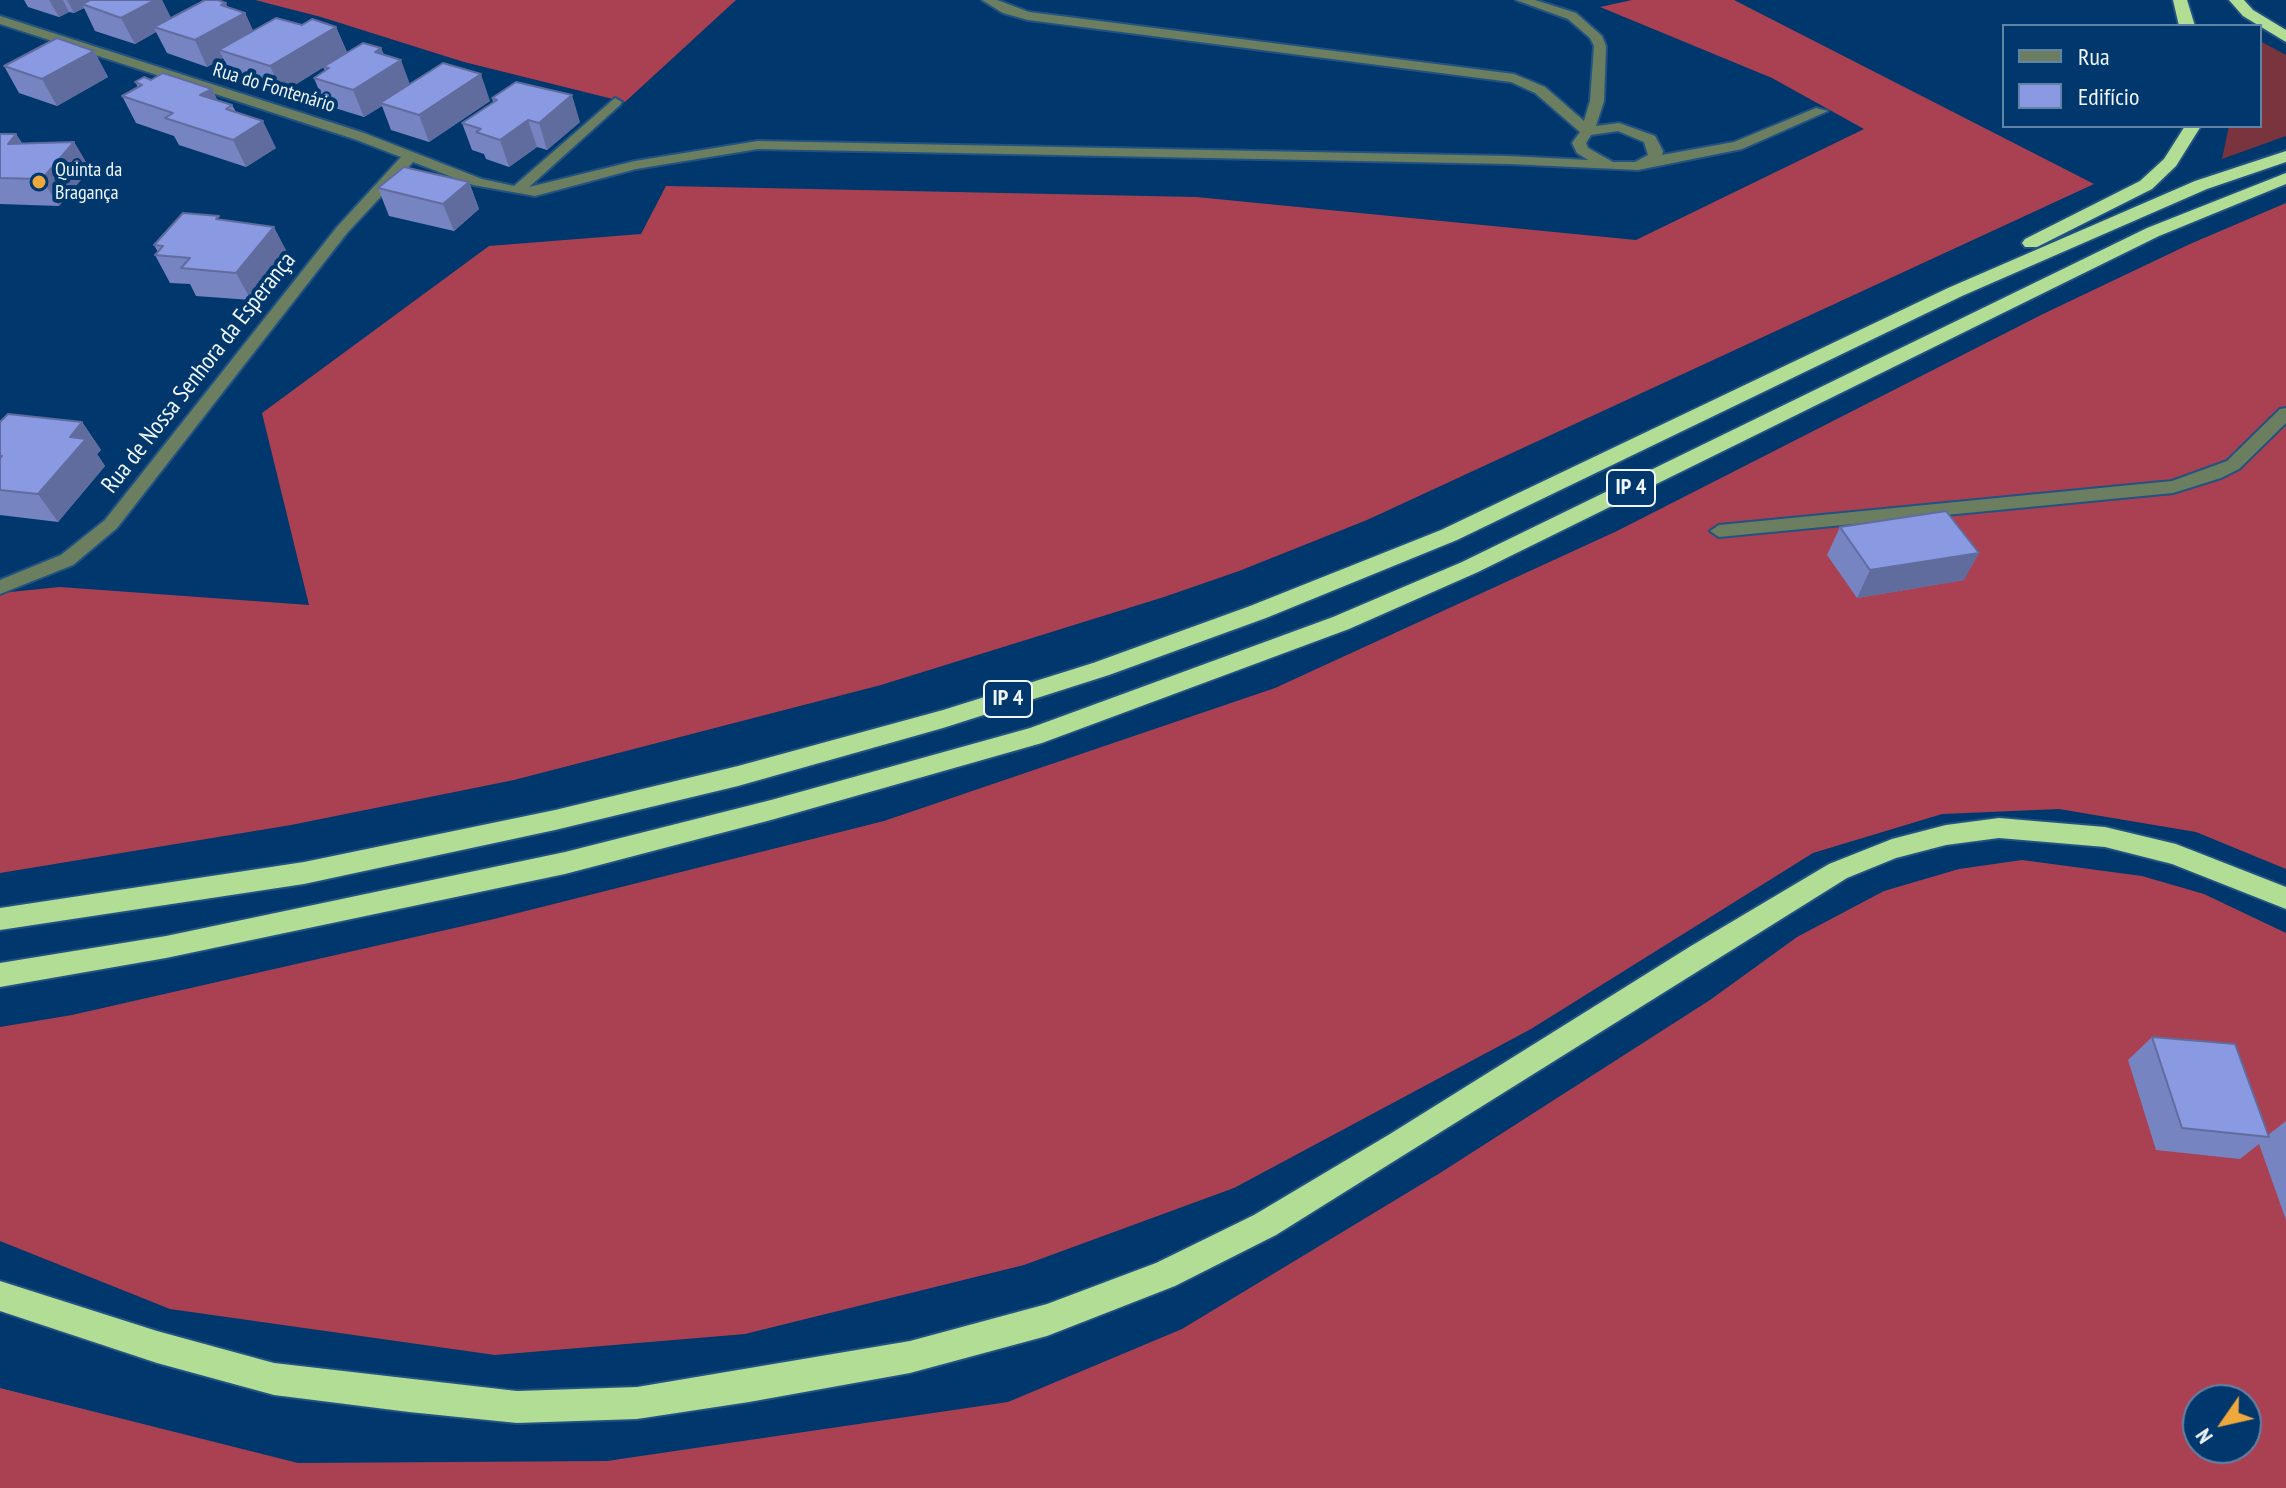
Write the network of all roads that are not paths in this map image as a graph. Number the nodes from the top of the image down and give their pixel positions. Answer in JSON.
{"nodes":[{"id":1,"x":988,"y":0,"type":"edge"},
{"id":2,"x":1522,"y":0,"type":"edge"},
{"id":3,"x":2180,"y":0,"type":"edge"},
{"id":4,"x":2236,"y":0,"type":"edge"},
{"id":5,"x":0,"y":20,"type":"edge"},
{"id":6,"x":2186,"y":24,"type":"edge"},
{"id":7,"x":2286,"y":37,"type":"edge"},
{"id":8,"x":1597,"y":101,"type":"junction"},
{"id":9,"x":615,"y":102,"type":"dead end"},
{"id":10,"x":1821,"y":111,"type":"dead end"},
{"id":11,"x":2192,"y":128,"type":"edge"},
{"id":12,"x":1631,"y":129,"type":"junction"},
{"id":13,"x":1583,"y":137,"type":"junction"},
{"id":14,"x":1650,"y":139,"type":"junction"},
{"id":15,"x":1705,"y":151,"type":"junction"},
{"id":16,"x":411,"y":155,"type":"junction"},
{"id":17,"x":2286,"y":156,"type":"edge"},
{"id":18,"x":1509,"y":160,"type":"junction"},
{"id":19,"x":1648,"y":162,"type":"junction"},
{"id":20,"x":1612,"y":166,"type":"junction"},
{"id":21,"x":2286,"y":178,"type":"edge"},
{"id":22,"x":517,"y":191,"type":"junction"},
{"id":23,"x":1955,"y":292,"type":"junction"},
{"id":24,"x":2286,"y":413,"type":"edge"},
{"id":25,"x":1719,"y":531,"type":"dead end"},
{"id":26,"x":0,"y":587,"type":"edge"},
{"id":27,"x":2286,"y":898,"type":"edge"},
{"id":28,"x":0,"y":919,"type":"edge"},
{"id":29,"x":0,"y":975,"type":"edge"},
{"id":30,"x":0,"y":1296,"type":"edge"}],
"edges":[{"from":1,"to":13,"type":"street"},
{"from":2,"to":8,"type":"street"},
{"from":3,"to":6,"type":"highway"},
{"from":4,"to":7,"type":"highway"},
{"from":5,"to":16,"type":"street","name":"Rua do Fontenário"},
{"from":8,"to":12,"type":"street"},
{"from":8,"to":13,"type":"street"},
{"from":9,"to":22,"type":"street"},
{"from":10,"to":15,"type":"street"},
{"from":11,"to":23,"type":"highway"},
{"from":12,"to":13,"type":"street"},
{"from":12,"to":14,"type":"street"},
{"from":13,"to":18,"type":"street"},
{"from":13,"to":20,"type":"street"},
{"from":14,"to":15,"type":"street"},
{"from":14,"to":19,"type":"street"},
{"from":15,"to":19,"type":"street"},
{"from":16,"to":22,"type":"street","name":"Rua do Fontenário"},
{"from":16,"to":26,"type":"street","name":"Rua de Nossa Senhora da Esperança"},
{"from":17,"to":23,"type":"highway","number":"IP 4"},
{"from":18,"to":20,"type":"street"},
{"from":18,"to":22,"type":"street","name":"Rua do Fontenário"},
{"from":19,"to":20,"type":"street"},
{"from":21,"to":29,"type":"highway","number":"IP 4"},
{"from":23,"to":28,"type":"highway","number":"IP 4"},
{"from":24,"to":25,"type":"street"},
{"from":27,"to":30,"type":"highway"}]}
